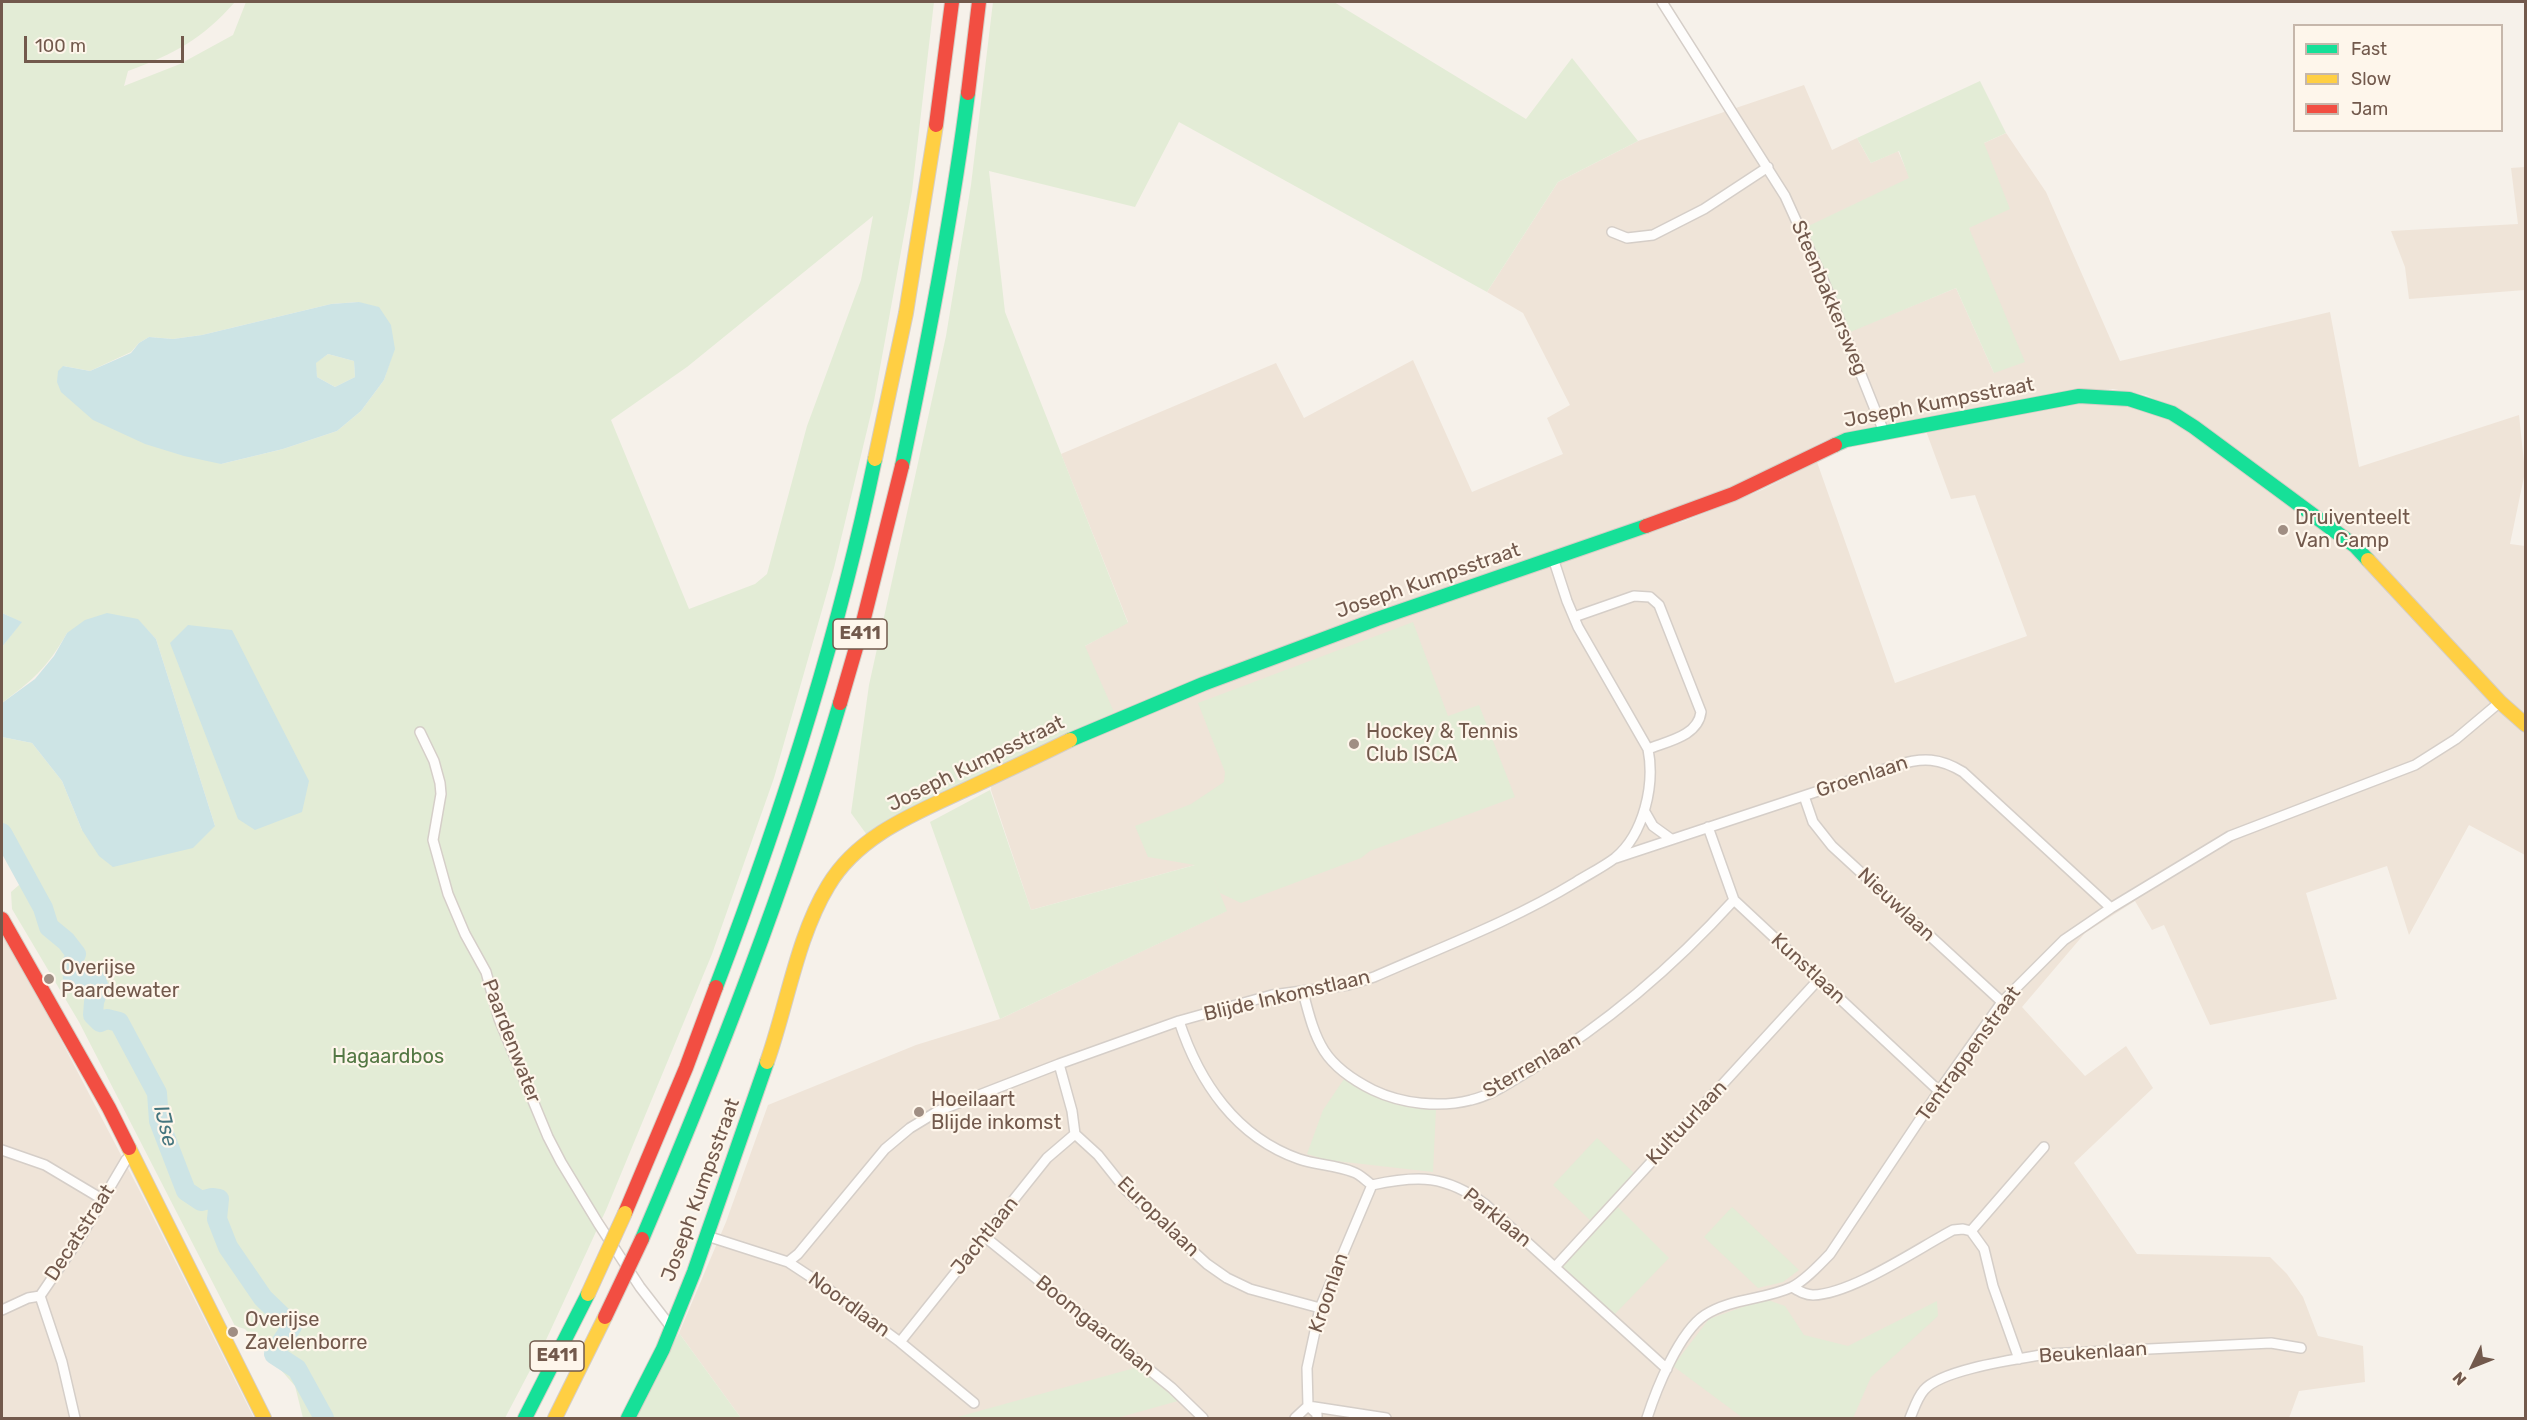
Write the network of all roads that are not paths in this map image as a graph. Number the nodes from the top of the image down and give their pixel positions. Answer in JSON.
{"nodes":[{"id":1,"x":952,"y":2,"type":"edge"},
{"id":2,"x":979,"y":2,"type":"edge"},
{"id":3,"x":1662,"y":2,"type":"edge"},
{"id":4,"x":1768,"y":167,"type":"junction"},
{"id":5,"x":1612,"y":232,"type":"dead end"},
{"id":6,"x":1884,"y":432,"type":"junction"},
{"id":7,"x":1553,"y":558,"type":"junction"},
{"id":8,"x":1574,"y":617,"type":"junction"},
{"id":9,"x":2500,"y":702,"type":"junction"},
{"id":10,"x":2526,"y":724,"type":"edge"},
{"id":11,"x":420,"y":732,"type":"dead end"},
{"id":12,"x":1648,"y":749,"type":"junction"},
{"id":13,"x":1804,"y":796,"type":"junction"},
{"id":14,"x":1645,"y":812,"type":"junction"},
{"id":15,"x":1708,"y":827,"type":"junction"},
{"id":16,"x":1671,"y":839,"type":"junction"},
{"id":17,"x":1616,"y":858,"type":"junction"},
{"id":18,"x":1734,"y":900,"type":"junction"},
{"id":19,"x":2111,"y":908,"type":"junction"},
{"id":20,"x":2,"y":919,"type":"edge"},
{"id":21,"x":1819,"y":979,"type":"junction"},
{"id":22,"x":1303,"y":992,"type":"junction"},
{"id":23,"x":2002,"y":1002,"type":"junction"},
{"id":24,"x":1179,"y":1021,"type":"junction"},
{"id":25,"x":1059,"y":1064,"type":"junction"},
{"id":26,"x":1939,"y":1091,"type":"junction"},
{"id":27,"x":1075,"y":1134,"type":"junction"},
{"id":28,"x":2044,"y":1147,"type":"dead end"},
{"id":29,"x":2,"y":1150,"type":"edge"},
{"id":30,"x":133,"y":1154,"type":"junction"},
{"id":31,"x":1372,"y":1185,"type":"junction"},
{"id":32,"x":102,"y":1199,"type":"junction"},
{"id":33,"x":1971,"y":1231,"type":"junction"},
{"id":34,"x":707,"y":1236,"type":"junction"},
{"id":35,"x":985,"y":1237,"type":"junction"},
{"id":36,"x":788,"y":1262,"type":"junction"},
{"id":37,"x":1555,"y":1267,"type":"junction"},
{"id":38,"x":1792,"y":1287,"type":"junction"},
{"id":39,"x":40,"y":1296,"type":"junction"},
{"id":40,"x":1320,"y":1308,"type":"junction"},
{"id":41,"x":2,"y":1310,"type":"edge"},
{"id":42,"x":671,"y":1327,"type":"junction"},
{"id":43,"x":900,"y":1342,"type":"junction"},
{"id":44,"x":2301,"y":1348,"type":"dead end"},
{"id":45,"x":2019,"y":1359,"type":"junction"},
{"id":46,"x":1667,"y":1369,"type":"junction"},
{"id":47,"x":974,"y":1403,"type":"dead end"},
{"id":48,"x":1308,"y":1406,"type":"junction"},
{"id":49,"x":75,"y":1419,"type":"edge"},
{"id":50,"x":264,"y":1419,"type":"edge"},
{"id":51,"x":525,"y":1419,"type":"edge"},
{"id":52,"x":555,"y":1419,"type":"edge"},
{"id":53,"x":628,"y":1419,"type":"edge"},
{"id":54,"x":1203,"y":1419,"type":"edge"},
{"id":55,"x":1295,"y":1419,"type":"edge"},
{"id":56,"x":1317,"y":1419,"type":"edge"},
{"id":57,"x":1386,"y":1419,"type":"edge"},
{"id":58,"x":1647,"y":1419,"type":"edge"},
{"id":59,"x":1910,"y":1419,"type":"edge"}],
"edges":[{"from":1,"to":51,"type":"main road","number":"E411","bridge":true},
{"from":2,"to":52,"type":"main road","number":"E411","bridge":true},
{"from":3,"to":4,"type":"street","name":"Steenbakkersweg"},
{"from":4,"to":5,"type":"street"},
{"from":4,"to":6,"type":"street","name":"Steenbakkersweg"},
{"from":6,"to":7,"type":"main road","name":"Joseph Kumpsstraat"},
{"from":6,"to":9,"type":"main road","name":"Joseph Kumpsstraat"},
{"from":7,"to":8,"type":"street","name":"Blijde Inkomstlaan"},
{"from":7,"to":34,"type":"main road","name":"Joseph Kumpsstraat"},
{"from":8,"to":12,"type":"street","name":"Blijde Inkomstlaan"},
{"from":8,"to":12,"type":"street"},
{"from":9,"to":10,"type":"main road","name":"Joseph Kumpsstraat"},
{"from":9,"to":19,"type":"street","name":"Tentrappenstraat"},
{"from":11,"to":42,"type":"street","name":"Paardenwater"},
{"from":12,"to":14,"type":"street","name":"Blijde Inkomstlaan"},
{"from":13,"to":15,"type":"street","name":"Groenlaan"},
{"from":13,"to":19,"type":"street","name":"Groenlaan"},
{"from":13,"to":23,"type":"street","name":"Nieuwlaan"},
{"from":14,"to":16,"type":"street"},
{"from":14,"to":17,"type":"street","name":"Blijde Inkomstlaan"},
{"from":15,"to":16,"type":"street","name":"Groenlaan"},
{"from":15,"to":18,"type":"street","name":"Kunstlaan"},
{"from":16,"to":17,"type":"street","name":"Groenlaan"},
{"from":17,"to":22,"type":"street","name":"Blijde Inkomstlaan"},
{"from":18,"to":21,"type":"street","name":"Kunstlaan"},
{"from":18,"to":22,"type":"street","name":"Sterrenlaan"},
{"from":19,"to":23,"type":"street","name":"Tentrappenstraat"},
{"from":20,"to":30,"type":"main road"},
{"from":21,"to":26,"type":"street","name":"Kunstlaan"},
{"from":21,"to":37,"type":"street","name":"Kultuurlaan"},
{"from":22,"to":24,"type":"street","name":"Blijde Inkomstlaan"},
{"from":23,"to":26,"type":"street","name":"Tentrappenstraat"},
{"from":24,"to":25,"type":"street","name":"Blijde Inkomstlaan"},
{"from":24,"to":31,"type":"street"},
{"from":25,"to":27,"type":"street"},
{"from":25,"to":36,"type":"street","name":"Blijde Inkomstlaan"},
{"from":26,"to":38,"type":"street","name":"Tentrappenstraat"},
{"from":27,"to":35,"type":"street","name":"Jachtlaan"},
{"from":27,"to":40,"type":"street","name":"Europalaan"},
{"from":28,"to":33,"type":"street"},
{"from":29,"to":32,"type":"street"},
{"from":30,"to":32,"type":"street","name":"Decatstraat"},
{"from":30,"to":50,"type":"main road"},
{"from":31,"to":37,"type":"street","name":"Parklaan"},
{"from":31,"to":40,"type":"street","name":"Kroonlan"},
{"from":32,"to":39,"type":"street","name":"Decatstraat"},
{"from":33,"to":38,"type":"street"},
{"from":33,"to":45,"type":"street"},
{"from":34,"to":36,"type":"street","name":"Noordlaan"},
{"from":34,"to":42,"type":"main road","name":"Joseph Kumpsstraat"},
{"from":35,"to":43,"type":"street","name":"Jachtlaan"},
{"from":35,"to":54,"type":"street","name":"Boomgaardlaan"},
{"from":36,"to":43,"type":"street","name":"Noordlaan"},
{"from":37,"to":46,"type":"street","name":"Parklaan"},
{"from":38,"to":46,"type":"street","name":"Tentrappenstraat"},
{"from":39,"to":41,"type":"street"},
{"from":39,"to":49,"type":"street","name":"Decatstraat"},
{"from":40,"to":48,"type":"street","name":"Kroonlan"},
{"from":42,"to":53,"type":"main road","name":"Joseph Kumpsstraat"},
{"from":43,"to":47,"type":"street","name":"Noordlaan"},
{"from":44,"to":45,"type":"street","name":"Beukenlaan"},
{"from":45,"to":59,"type":"street","name":"Beukenlaan"},
{"from":46,"to":58,"type":"street","name":"Tentrappenstraat"},
{"from":48,"to":55,"type":"street"},
{"from":48,"to":56,"type":"street"},
{"from":48,"to":57,"type":"street"}]}
